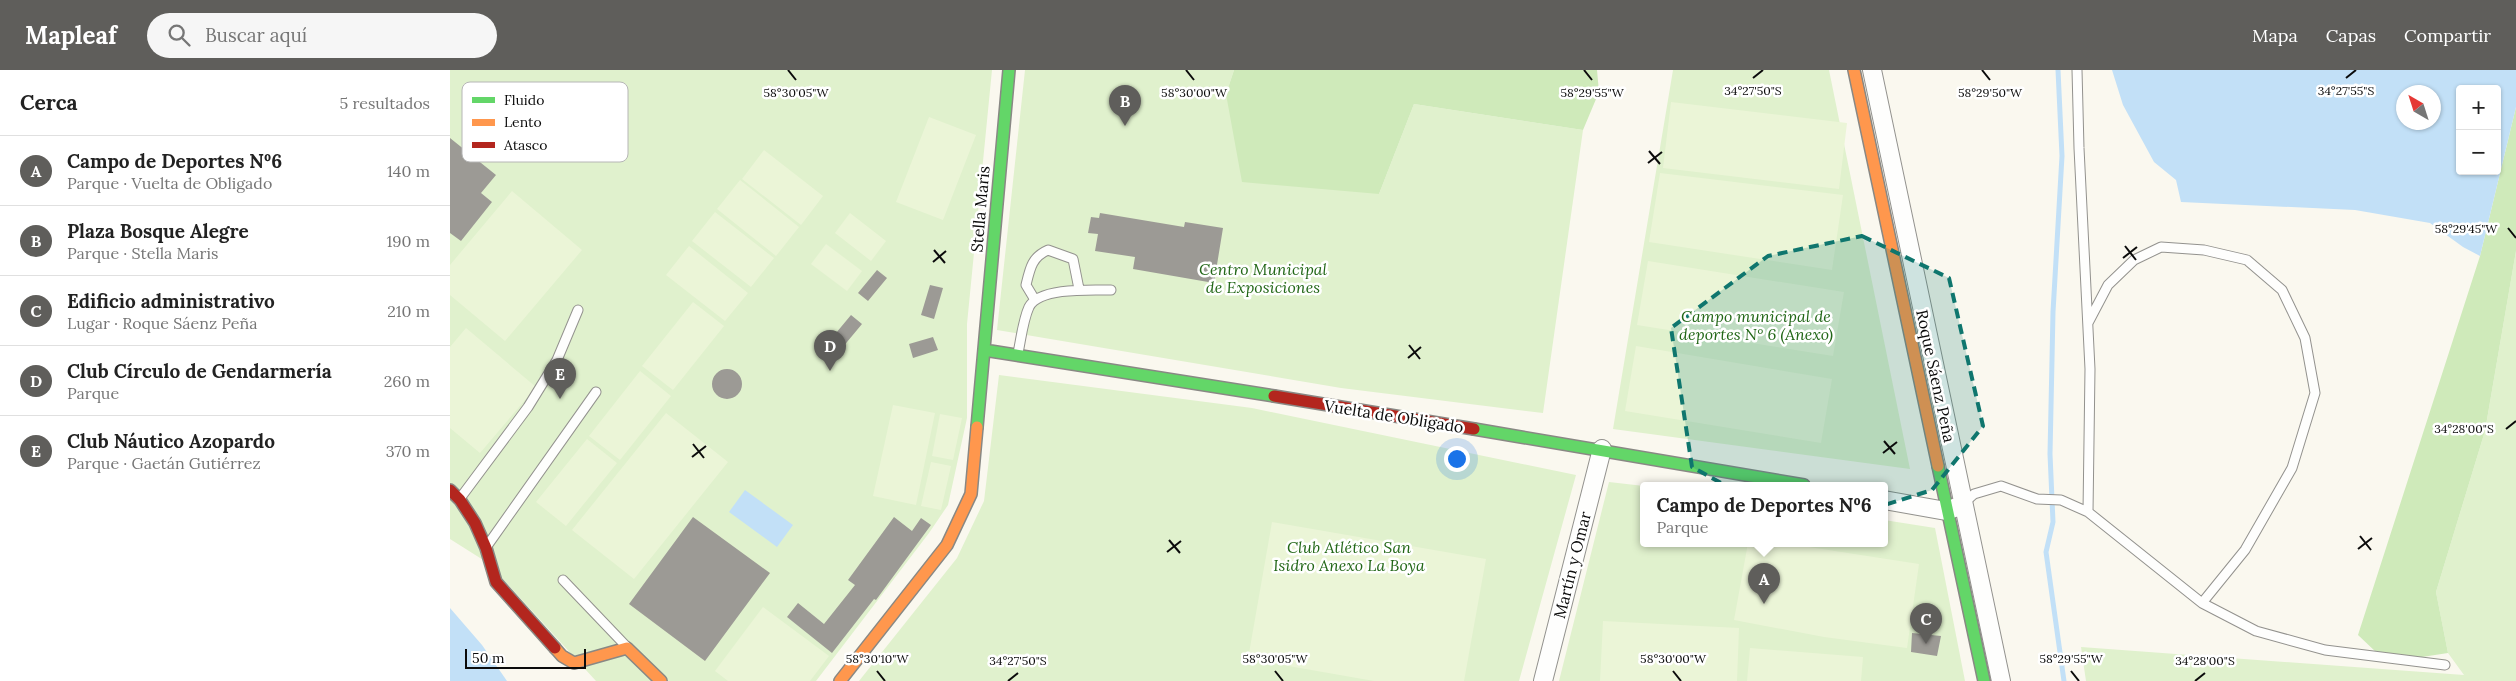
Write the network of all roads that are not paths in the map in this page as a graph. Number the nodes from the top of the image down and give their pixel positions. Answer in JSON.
{"nodes":[{"id":1,"x":1009,"y":70,"type":"edge"},
{"id":2,"x":1854,"y":70,"type":"edge"},
{"id":3,"x":1872,"y":70,"type":"edge"},
{"id":4,"x":2077,"y":70,"type":"edge"},
{"id":5,"x":1078,"y":289,"type":"junction"},
{"id":6,"x":1111,"y":290,"type":"dead end"},
{"id":7,"x":1035,"y":300,"type":"junction"},
{"id":8,"x":578,"y":310,"type":"dead end"},
{"id":9,"x":2088,"y":323,"type":"junction"},
{"id":10,"x":984,"y":350,"type":"junction"},
{"id":11,"x":1017,"y":356,"type":"junction"},
{"id":12,"x":596,"y":392,"type":"dead end"},
{"id":13,"x":1602,"y":449,"type":"junction"},
{"id":14,"x":1787,"y":482,"type":"edge"},
{"id":15,"x":450,"y":490,"type":"edge"},
{"id":16,"x":460,"y":500,"type":"junction"},
{"id":17,"x":1888,"y":501,"type":"edge"},
{"id":18,"x":1963,"y":504,"type":"junction"},
{"id":19,"x":1946,"y":511,"type":"junction"},
{"id":20,"x":2088,"y":512,"type":"junction"},
{"id":21,"x":486,"y":548,"type":"junction"},
{"id":22,"x":563,"y":580,"type":"dead end"},
{"id":23,"x":2202,"y":603,"type":"junction"},
{"id":24,"x":628,"y":648,"type":"junction"},
{"id":25,"x":2445,"y":665,"type":"dead end"},
{"id":26,"x":661,"y":681,"type":"edge"},
{"id":27,"x":840,"y":681,"type":"edge"},
{"id":28,"x":1543,"y":681,"type":"edge"},
{"id":29,"x":1984,"y":681,"type":"edge"},
{"id":30,"x":2001,"y":681,"type":"edge"}],
"edges":[{"from":1,"to":10,"type":"street","name":"Stella Maris"},
{"from":2,"to":19,"type":"street","name":"Roque Sáenz Peña"},
{"from":3,"to":18,"type":"street","name":"Roque Sáenz Peña"},
{"from":4,"to":9,"type":"lane"},
{"from":5,"to":6,"type":"lane"},
{"from":5,"to":7,"type":"lane"},
{"from":5,"to":7,"type":"lane"},
{"from":7,"to":11,"type":"lane"},
{"from":8,"to":16,"type":"lane"},
{"from":9,"to":20,"type":"lane"},
{"from":9,"to":23,"type":"lane"},
{"from":10,"to":11,"type":"street","name":"Vuelta de Obligado"},
{"from":10,"to":27,"type":"street","name":"Stella Maris"},
{"from":11,"to":13,"type":"street","name":"Vuelta de Obligado"},
{"from":12,"to":21,"type":"lane"},
{"from":13,"to":14,"type":"street","name":"Vuelta de Obligado"},
{"from":13,"to":28,"type":"street","name":"Martín y Omar"},
{"from":15,"to":16,"type":"street"},
{"from":16,"to":21,"type":"street"},
{"from":17,"to":19,"type":"street"},
{"from":18,"to":19,"type":"street"},
{"from":18,"to":20,"type":"lane"},
{"from":18,"to":30,"type":"street","name":"Roque Sáenz Peña"},
{"from":19,"to":29,"type":"street","name":"Roque Sáenz Peña"},
{"from":20,"to":23,"type":"lane"},
{"from":21,"to":24,"type":"street"},
{"from":22,"to":24,"type":"lane"},
{"from":23,"to":25,"type":"lane"},
{"from":24,"to":26,"type":"street"}]}
